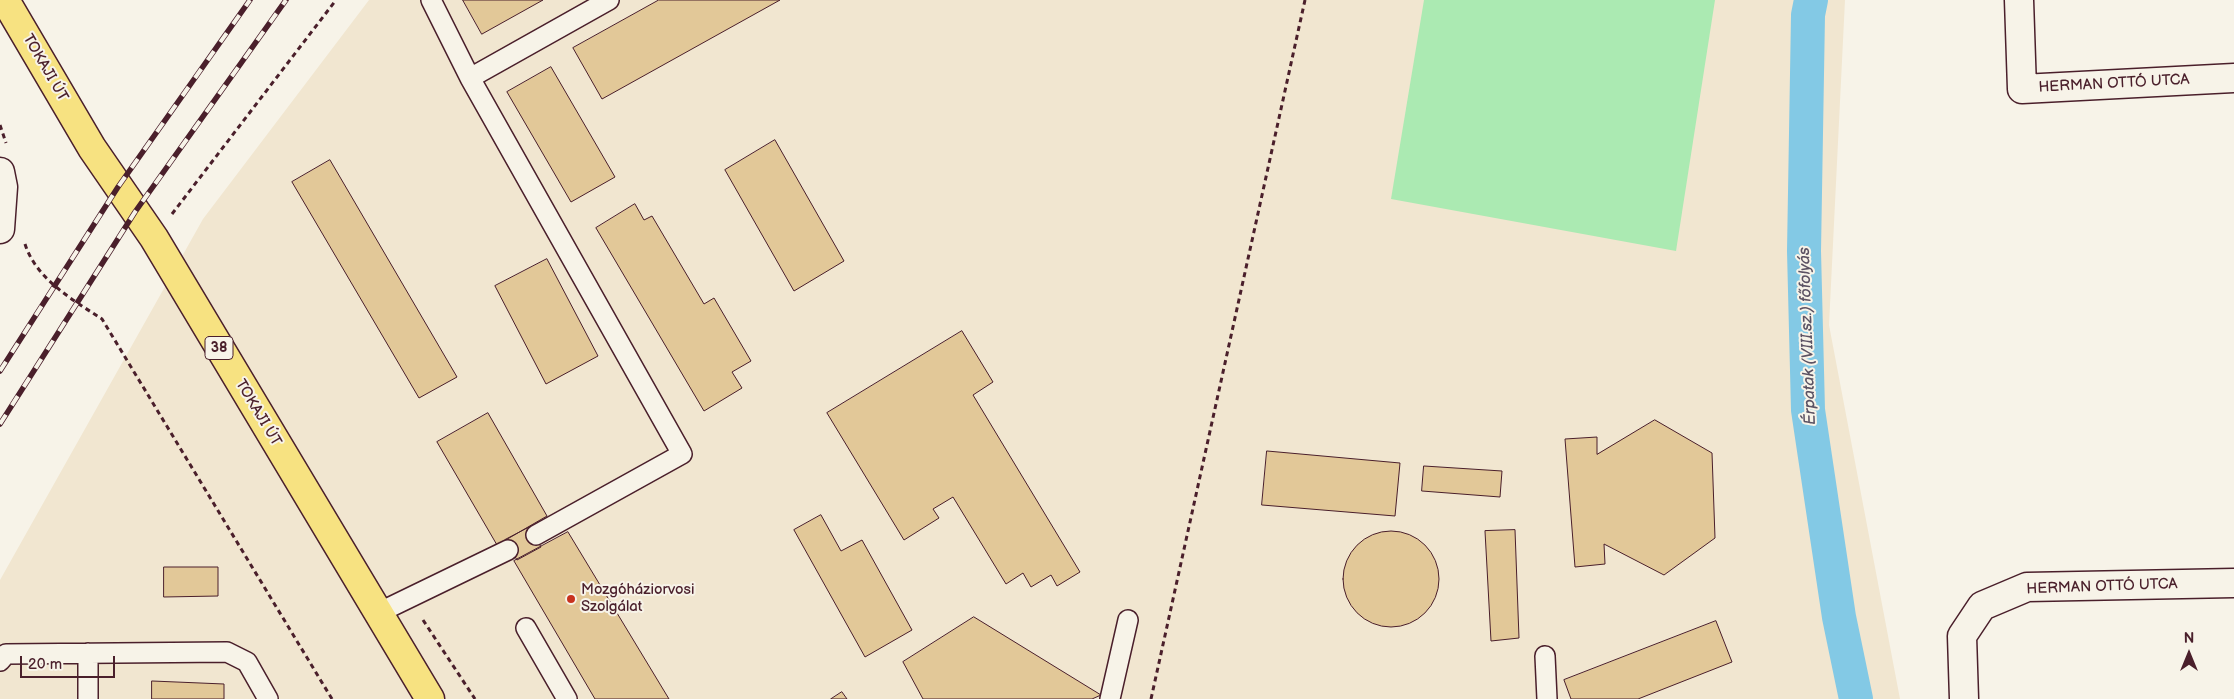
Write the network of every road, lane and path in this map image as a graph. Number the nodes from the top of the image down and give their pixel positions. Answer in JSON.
{"nodes":[{"id":1,"x":5,"y":0,"type":"edge"},
{"id":2,"x":336,"y":0,"type":"edge"},
{"id":3,"x":432,"y":0,"type":"edge"},
{"id":4,"x":609,"y":0,"type":"edge"},
{"id":5,"x":1305,"y":0,"type":"edge"},
{"id":6,"x":2019,"y":0,"type":"edge"},
{"id":7,"x":470,"y":78,"type":"junction"},
{"id":8,"x":2234,"y":78,"type":"edge"},
{"id":9,"x":0,"y":172,"type":"edge"},
{"id":10,"x":12,"y":233,"type":"edge"},
{"id":11,"x":154,"y":238,"type":"junction"},
{"id":12,"x":536,"y":535,"type":"dead end"},
{"id":13,"x":508,"y":550,"type":"dead end"},
{"id":14,"x":2234,"y":583,"type":"edge"},
{"id":15,"x":409,"y":599,"type":"junction"},
{"id":16,"x":378,"y":614,"type":"junction"},
{"id":17,"x":1128,"y":620,"type":"dead end"},
{"id":18,"x":526,"y":628,"type":"dead end"},
{"id":19,"x":88,"y":653,"type":"junction"},
{"id":20,"x":1545,"y":656,"type":"dead end"},
{"id":21,"x":0,"y":661,"type":"edge"},
{"id":22,"x":88,"y":699,"type":"edge"},
{"id":23,"x":268,"y":699,"type":"edge"},
{"id":24,"x":332,"y":699,"type":"edge"},
{"id":25,"x":430,"y":699,"type":"edge"},
{"id":26,"x":475,"y":699,"type":"edge"},
{"id":27,"x":567,"y":699,"type":"edge"},
{"id":28,"x":1110,"y":699,"type":"edge"},
{"id":29,"x":1150,"y":699,"type":"edge"},
{"id":30,"x":1547,"y":699,"type":"edge"},
{"id":31,"x":1964,"y":699,"type":"edge"}],
"edges":[{"from":1,"to":11,"type":"main road","name":"TOKAJI ÚT","number":"38"},
{"from":2,"to":11,"type":"path"},
{"from":3,"to":7,"type":"lane"},
{"from":4,"to":7,"type":"lane"},
{"from":5,"to":29,"type":"path"},
{"from":6,"to":8,"type":"street","name":"HERMAN OTTÓ UTCA"},
{"from":7,"to":12,"type":"lane"},
{"from":9,"to":10,"type":"street"},
{"from":10,"to":24,"type":"path"},
{"from":11,"to":16,"type":"main road","name":"TOKAJI ÚT","number":"38"},
{"from":13,"to":15,"type":"lane"},
{"from":14,"to":31,"type":"street","name":"HERMAN OTTÓ UTCA"},
{"from":15,"to":16,"type":"lane"},
{"from":15,"to":26,"type":"path"},
{"from":16,"to":25,"type":"main road","name":"TOKAJI ÚT","number":"38"},
{"from":17,"to":28,"type":"lane"},
{"from":18,"to":27,"type":"lane"},
{"from":19,"to":21,"type":"lane"},
{"from":19,"to":22,"type":"lane"},
{"from":19,"to":23,"type":"lane"},
{"from":20,"to":30,"type":"lane"}]}
